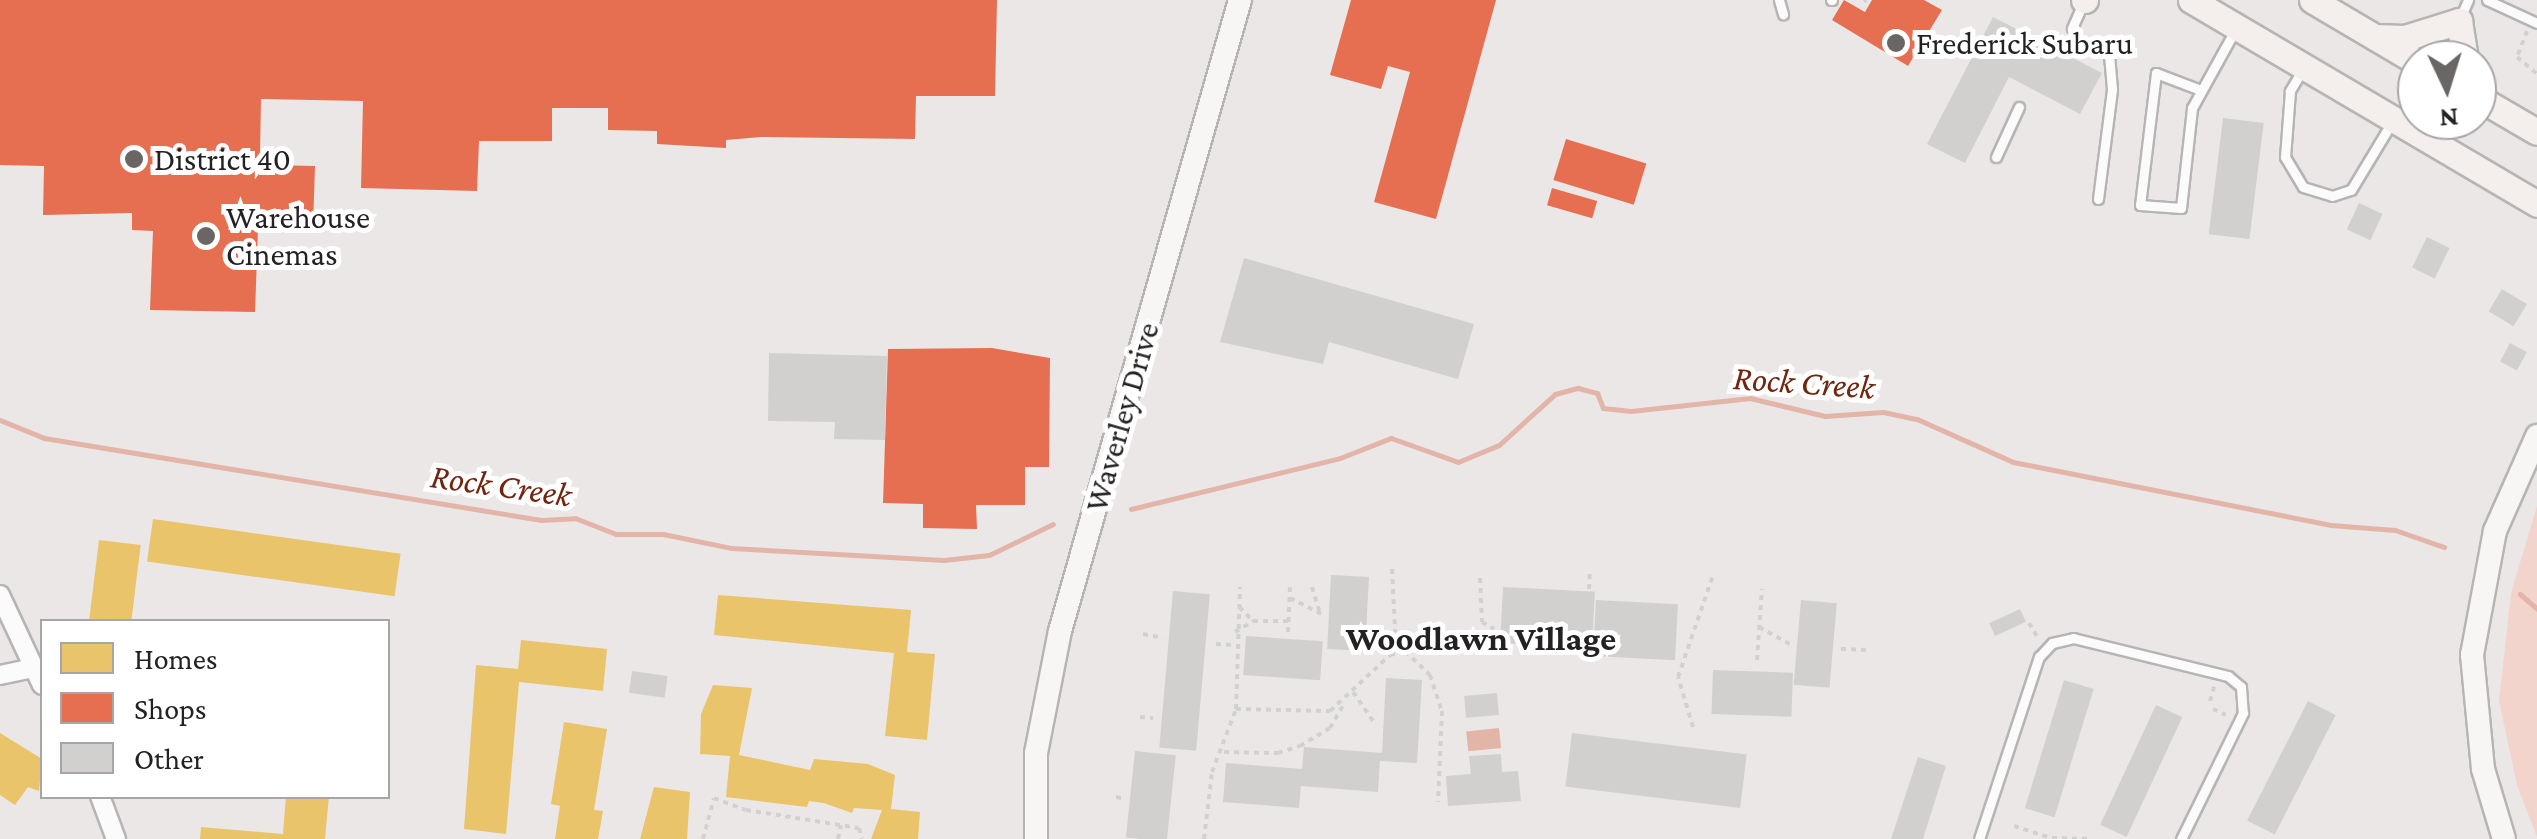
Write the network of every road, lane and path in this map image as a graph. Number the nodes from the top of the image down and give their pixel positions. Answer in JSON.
{"nodes":[{"id":1,"x":1240,"y":0,"type":"edge"},
{"id":2,"x":1778,"y":0,"type":"edge"},
{"id":3,"x":2085,"y":0,"type":"edge"},
{"id":4,"x":2191,"y":0,"type":"edge"},
{"id":5,"x":2312,"y":0,"type":"edge"},
{"id":6,"x":2486,"y":0,"type":"edge"},
{"id":7,"x":2464,"y":10,"type":"edge"},
{"id":8,"x":1784,"y":14,"type":"dead end"},
{"id":9,"x":2534,"y":22,"type":"edge"},
{"id":10,"x":2072,"y":28,"type":"dead end"},
{"id":11,"x":2237,"y":28,"type":"junction"},
{"id":12,"x":2374,"y":36,"type":"junction"},
{"id":13,"x":2465,"y":40,"type":"edge"},
{"id":14,"x":2397,"y":50,"type":"edge"},
{"id":15,"x":2109,"y":54,"type":"dead end"},
{"id":16,"x":2304,"y":67,"type":"junction"},
{"id":17,"x":2537,"y":74,"type":"edge"},
{"id":18,"x":2198,"y":89,"type":"junction"},
{"id":19,"x":2497,"y":105,"type":"edge"},
{"id":20,"x":2020,"y":107,"type":"dead end"},
{"id":21,"x":2394,"y":120,"type":"junction"},
{"id":22,"x":2537,"y":132,"type":"edge"},
{"id":23,"x":1996,"y":157,"type":"dead end"},
{"id":24,"x":2098,"y":199,"type":"dead end"},
{"id":25,"x":2537,"y":204,"type":"edge"},
{"id":26,"x":2537,"y":436,"type":"edge"},
{"id":27,"x":1392,"y":569,"type":"dead end"},
{"id":28,"x":1590,"y":570,"type":"dead end"},
{"id":29,"x":1480,"y":578,"type":"dead end"},
{"id":30,"x":1712,"y":578,"type":"dead end"},
{"id":31,"x":1240,"y":586,"type":"dead end"},
{"id":32,"x":1290,"y":587,"type":"dead end"},
{"id":33,"x":1312,"y":587,"type":"dead end"},
{"id":34,"x":1762,"y":589,"type":"dead end"},
{"id":35,"x":1590,"y":590,"type":"dead end"},
{"id":36,"x":0,"y":595,"type":"edge"},
{"id":37,"x":1290,"y":598,"type":"junction"},
{"id":38,"x":1239,"y":607,"type":"junction"},
{"id":39,"x":1253,"y":620,"type":"junction"},
{"id":40,"x":1288,"y":621,"type":"junction"},
{"id":41,"x":2029,"y":623,"type":"dead end"},
{"id":42,"x":1759,"y":627,"type":"junction"},
{"id":43,"x":1494,"y":629,"type":"dead end"},
{"id":44,"x":1235,"y":632,"type":"junction"},
{"id":45,"x":1288,"y":632,"type":"dead end"},
{"id":46,"x":1142,"y":634,"type":"dead end"},
{"id":47,"x":1163,"y":638,"type":"dead end"},
{"id":48,"x":2038,"y":638,"type":"dead end"},
{"id":49,"x":1216,"y":644,"type":"dead end"},
{"id":50,"x":1791,"y":644,"type":"dead end"},
{"id":51,"x":1234,"y":645,"type":"junction"},
{"id":52,"x":1841,"y":649,"type":"dead end"},
{"id":53,"x":1868,"y":650,"type":"dead end"},
{"id":54,"x":1396,"y":652,"type":"junction"},
{"id":55,"x":1756,"y":660,"type":"dead end"},
{"id":56,"x":0,"y":675,"type":"edge"},
{"id":57,"x":38,"y":676,"type":"edge"},
{"id":58,"x":2215,"y":685,"type":"dead end"},
{"id":59,"x":1353,"y":692,"type":"junction"},
{"id":60,"x":1346,"y":700,"type":"junction"},
{"id":61,"x":2210,"y":702,"type":"dead end"},
{"id":62,"x":1236,"y":709,"type":"junction"},
{"id":63,"x":2213,"y":710,"type":"dead end"},
{"id":64,"x":2230,"y":717,"type":"dead end"},
{"id":65,"x":1140,"y":718,"type":"dead end"},
{"id":66,"x":1154,"y":718,"type":"dead end"},
{"id":67,"x":1376,"y":725,"type":"dead end"},
{"id":68,"x":1692,"y":727,"type":"dead end"},
{"id":69,"x":1223,"y":752,"type":"junction"},
{"id":70,"x":1116,"y":797,"type":"dead end"},
{"id":71,"x":101,"y":799,"type":"edge"},
{"id":72,"x":1126,"y":799,"type":"dead end"},
{"id":73,"x":1438,"y":802,"type":"dead end"},
{"id":74,"x":840,"y":825,"type":"junction"},
{"id":75,"x":2014,"y":826,"type":"dead end"},
{"id":76,"x":116,"y":839,"type":"edge"},
{"id":77,"x":704,"y":839,"type":"edge"},
{"id":78,"x":838,"y":839,"type":"edge"},
{"id":79,"x":862,"y":839,"type":"edge"},
{"id":80,"x":1036,"y":839,"type":"edge"},
{"id":81,"x":1204,"y":839,"type":"edge"},
{"id":82,"x":1979,"y":839,"type":"edge"},
{"id":83,"x":2092,"y":839,"type":"edge"},
{"id":84,"x":2181,"y":839,"type":"edge"},
{"id":85,"x":2504,"y":839,"type":"edge"}],
"edges":[{"from":1,"to":80,"type":"street","name":"Waverley Drive"},
{"from":2,"to":8,"type":"lane"},
{"from":3,"to":10,"type":"lane"},
{"from":4,"to":11,"type":"main road"},
{"from":5,"to":12,"type":"main road"},
{"from":6,"to":9,"type":"lane"},
{"from":7,"to":12,"type":"main road"},
{"from":7,"to":13,"type":"main road"},
{"from":9,"to":17,"type":"path"},
{"from":11,"to":16,"type":"main road"},
{"from":11,"to":18,"type":"lane"},
{"from":12,"to":14,"type":"main road"},
{"from":15,"to":24,"type":"lane"},
{"from":16,"to":21,"type":"main road"},
{"from":16,"to":21,"type":"lane"},
{"from":18,"to":18,"type":"lane"},
{"from":19,"to":22,"type":"main road"},
{"from":20,"to":23,"type":"lane"},
{"from":21,"to":25,"type":"main road"},
{"from":26,"to":85,"type":"street"},
{"from":27,"to":54,"type":"path"},
{"from":28,"to":35,"type":"path"},
{"from":29,"to":43,"type":"path"},
{"from":30,"to":68,"type":"path"},
{"from":31,"to":38,"type":"path"},
{"from":32,"to":37,"type":"path"},
{"from":33,"to":37,"type":"path"},
{"from":34,"to":42,"type":"path"},
{"from":36,"to":57,"type":"street"},
{"from":37,"to":40,"type":"path"},
{"from":38,"to":39,"type":"path"},
{"from":38,"to":44,"type":"path"},
{"from":39,"to":40,"type":"path"},
{"from":39,"to":44,"type":"path"},
{"from":40,"to":45,"type":"path"},
{"from":41,"to":48,"type":"path"},
{"from":42,"to":50,"type":"path"},
{"from":42,"to":55,"type":"path"},
{"from":44,"to":51,"type":"path"},
{"from":46,"to":47,"type":"path"},
{"from":49,"to":51,"type":"path"},
{"from":51,"to":62,"type":"path"},
{"from":52,"to":53,"type":"path"},
{"from":54,"to":59,"type":"path"},
{"from":54,"to":73,"type":"path"},
{"from":56,"to":57,"type":"street"},
{"from":58,"to":61,"type":"path"},
{"from":59,"to":60,"type":"path"},
{"from":59,"to":67,"type":"path"},
{"from":60,"to":62,"type":"path"},
{"from":60,"to":69,"type":"path"},
{"from":62,"to":69,"type":"path"},
{"from":63,"to":64,"type":"path"},
{"from":65,"to":66,"type":"path"},
{"from":69,"to":81,"type":"path"},
{"from":70,"to":72,"type":"path"},
{"from":71,"to":76,"type":"street"},
{"from":74,"to":77,"type":"path"},
{"from":74,"to":78,"type":"path"},
{"from":74,"to":79,"type":"path"},
{"from":75,"to":83,"type":"path"},
{"from":82,"to":84,"type":"lane"}]}
